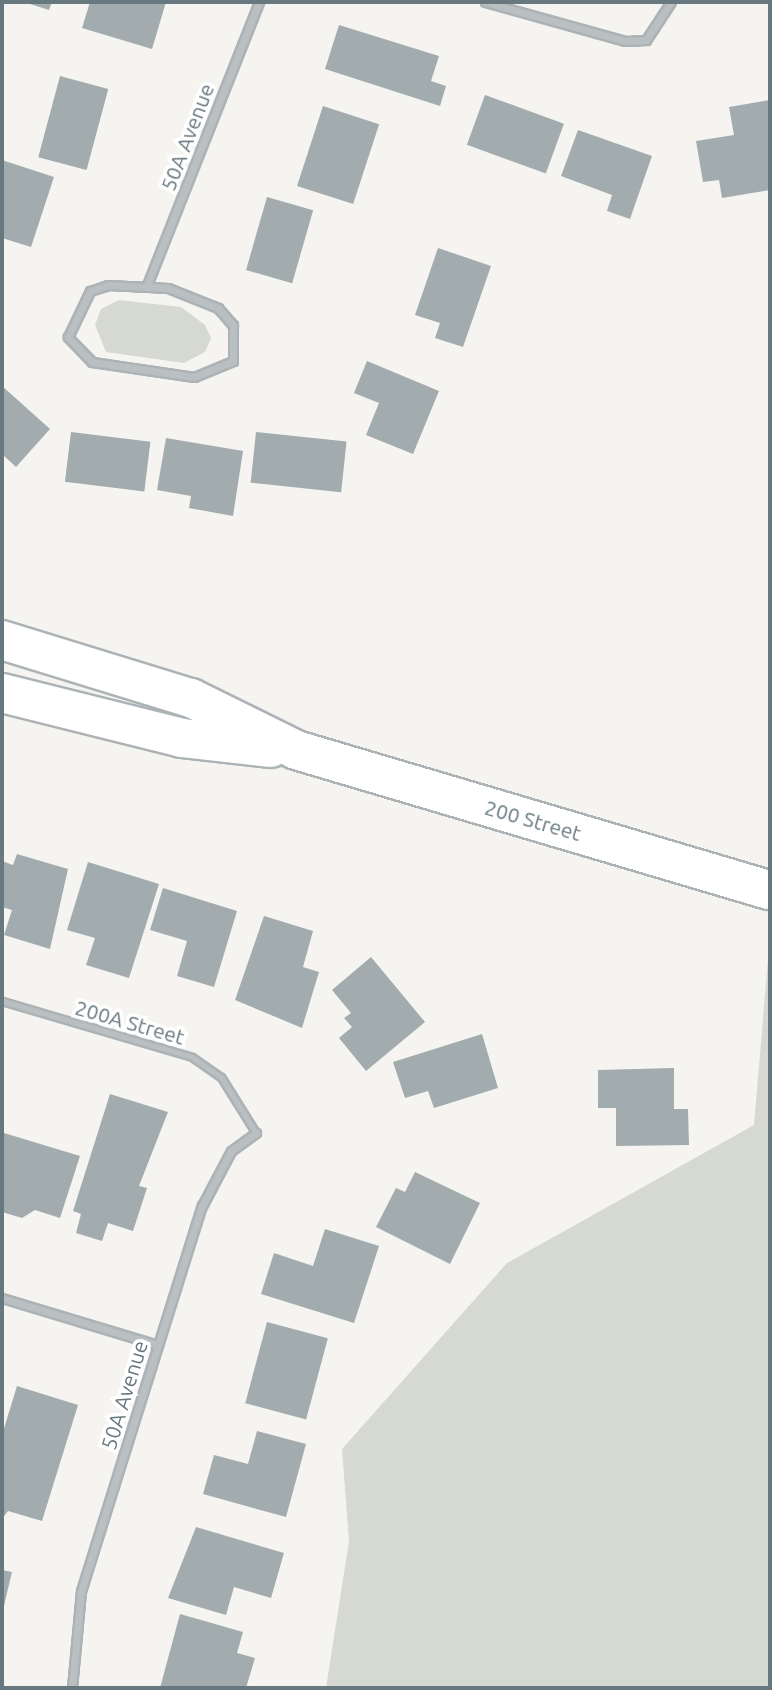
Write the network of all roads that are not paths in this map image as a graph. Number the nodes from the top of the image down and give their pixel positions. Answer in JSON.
{"nodes":[{"id":1,"x":259,"y":2,"type":"edge"},
{"id":2,"x":485,"y":2,"type":"edge"},
{"id":3,"x":671,"y":2,"type":"edge"},
{"id":4,"x":147,"y":285,"type":"junction"},
{"id":5,"x":2,"y":640,"type":"edge"},
{"id":6,"x":2,"y":693,"type":"edge"},
{"id":7,"x":296,"y":750,"type":"junction"},
{"id":8,"x":770,"y":890,"type":"edge"},
{"id":9,"x":2,"y":1002,"type":"edge"},
{"id":10,"x":256,"y":1133,"type":"joint"},
{"id":11,"x":2,"y":1298,"type":"edge"},
{"id":12,"x":158,"y":1345,"type":"junction"},
{"id":13,"x":72,"y":1688,"type":"edge"}],
"edges":[{"from":1,"to":4,"type":"street","name":"50A Avenue"},
{"from":2,"to":3,"type":"street"},
{"from":4,"to":4,"type":"street"},
{"from":5,"to":7,"type":"main road","name":"200 Street"},
{"from":6,"to":7,"type":"main road","name":"200 Street"},
{"from":7,"to":8,"type":"main road","name":"200 Street"},
{"from":9,"to":10,"type":"lane","name":"200A Street"},
{"from":10,"to":12,"type":"street","name":"50A Avenue"},
{"from":11,"to":12,"type":"street"},
{"from":12,"to":13,"type":"street","name":"50A Avenue"}]}
